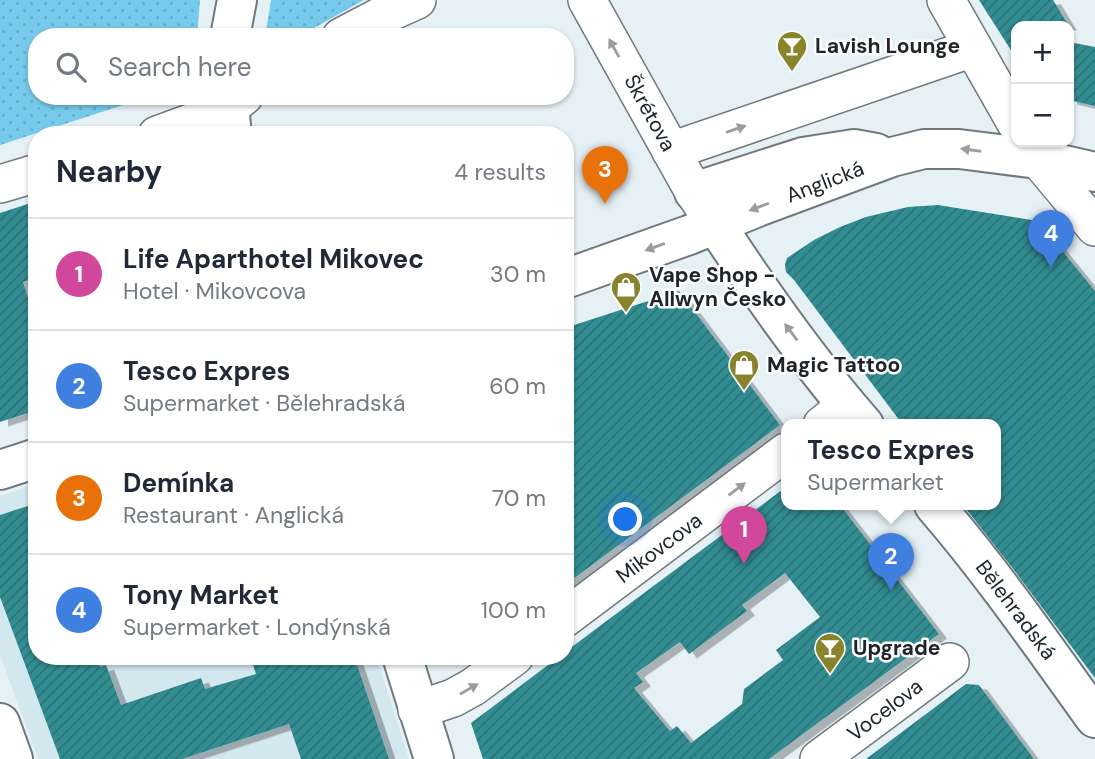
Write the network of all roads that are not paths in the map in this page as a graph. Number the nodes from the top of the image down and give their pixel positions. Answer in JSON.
{"nodes":[{"id":1,"x":237,"y":0,"type":"edge"},
{"id":2,"x":417,"y":0,"type":"edge"},
{"id":3,"x":587,"y":0,"type":"edge"},
{"id":4,"x":946,"y":0,"type":"edge"},
{"id":5,"x":232,"y":28,"type":"edge"},
{"id":6,"x":358,"y":28,"type":"edge"},
{"id":7,"x":973,"y":48,"type":"junction"},
{"id":8,"x":233,"y":109,"type":"edge"},
{"id":9,"x":1011,"y":114,"type":"edge"},
{"id":10,"x":183,"y":126,"type":"edge"},
{"id":11,"x":671,"y":151,"type":"junction"},
{"id":12,"x":1033,"y":151,"type":"edge"},
{"id":13,"x":892,"y":157,"type":"junction"},
{"id":14,"x":1095,"y":172,"type":"edge"},
{"id":15,"x":28,"y":176,"type":"edge"},
{"id":16,"x":0,"y":184,"type":"edge"},
{"id":17,"x":694,"y":192,"type":"junction"},
{"id":18,"x":716,"y":225,"type":"junction"},
{"id":19,"x":1095,"y":227,"type":"edge"},
{"id":20,"x":574,"y":276,"type":"edge"},
{"id":21,"x":844,"y":418,"type":"edge"},
{"id":22,"x":781,"y":456,"type":"edge"},
{"id":23,"x":28,"y":461,"type":"edge"},
{"id":24,"x":0,"y":470,"type":"edge"},
{"id":25,"x":938,"y":510,"type":"edge"},
{"id":26,"x":574,"y":611,"type":"edge"},
{"id":27,"x":950,"y":662,"type":"dead end"},
{"id":28,"x":405,"y":665,"type":"edge"},
{"id":29,"x":503,"y":665,"type":"edge"},
{"id":30,"x":418,"y":710,"type":"junction"},
{"id":31,"x":1095,"y":718,"type":"edge"},
{"id":32,"x":0,"y":723,"type":"edge"},
{"id":33,"x":13,"y":759,"type":"edge"},
{"id":34,"x":434,"y":759,"type":"edge"},
{"id":35,"x":819,"y":759,"type":"edge"}],
"edges":[{"from":1,"to":5,"type":"street"},
{"from":2,"to":6,"type":"street"},
{"from":11,"to":3,"type":"street","name":"Škrétova","one_way":true},
{"from":4,"to":7,"type":"street"},
{"from":7,"to":9,"type":"street"},
{"from":11,"to":7,"type":"street","one_way":true},
{"from":8,"to":10,"type":"street"},
{"from":11,"to":17,"type":"street","name":"Škrétova"},
{"from":12,"to":13,"type":"street","name":"Anglická","one_way":true},
{"from":12,"to":14,"type":"street","name":"Anglická"},
{"from":12,"to":19,"type":"street"},
{"from":13,"to":17,"type":"street"},
{"from":13,"to":18,"type":"street","name":"Anglická","one_way":true},
{"from":15,"to":16,"type":"street"},
{"from":17,"to":18,"type":"street","name":"Škrétova"},
{"from":18,"to":20,"type":"street","name":"Anglická","one_way":true},
{"from":21,"to":18,"type":"street","one_way":true},
{"from":26,"to":22,"type":"street","name":"Mikovcova","one_way":true},
{"from":23,"to":24,"type":"street"},
{"from":25,"to":31,"type":"street","name":"Bělehradská"},
{"from":27,"to":35,"type":"street","name":"Vocelova"},
{"from":28,"to":30,"type":"street"},
{"from":30,"to":29,"type":"street","one_way":true},
{"from":30,"to":34,"type":"street"},
{"from":32,"to":33,"type":"street"}]}
